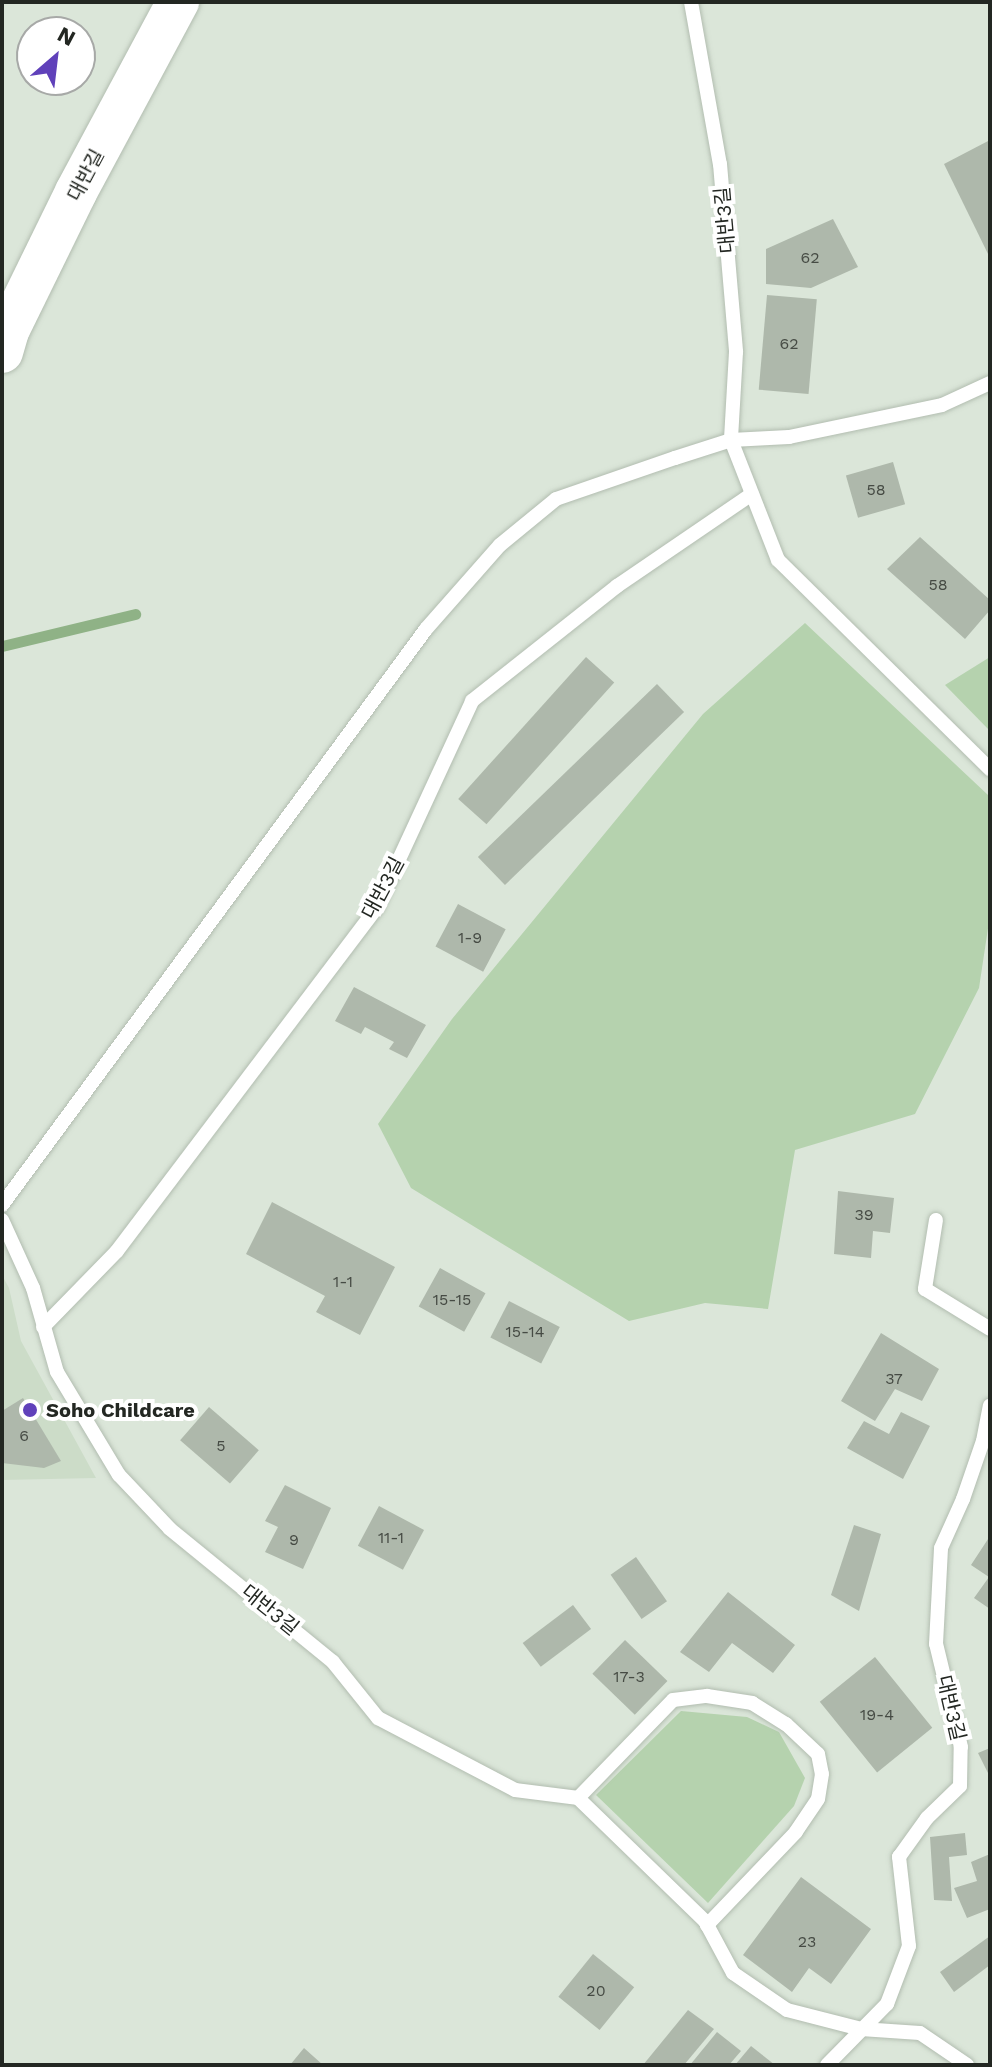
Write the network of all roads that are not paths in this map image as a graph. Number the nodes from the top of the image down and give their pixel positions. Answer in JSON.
{"nodes":[{"id":1,"x":178,"y":2,"type":"edge"},
{"id":2,"x":691,"y":2,"type":"edge"},
{"id":3,"x":2,"y":352,"type":"edge"},
{"id":4,"x":990,"y":383,"type":"edge"},
{"id":5,"x":731,"y":440,"type":"junction"},
{"id":6,"x":752,"y":494,"type":"junction"},
{"id":7,"x":990,"y":769,"type":"edge"},
{"id":8,"x":2,"y":1205,"type":"edge"},
{"id":9,"x":2,"y":1220,"type":"edge"},
{"id":10,"x":936,"y":1220,"type":"dead end"},
{"id":11,"x":43,"y":1327,"type":"junction"},
{"id":12,"x":990,"y":1329,"type":"edge"},
{"id":13,"x":990,"y":1406,"type":"edge"},
{"id":14,"x":578,"y":1798,"type":"junction"},
{"id":15,"x":707,"y":1925,"type":"junction"},
{"id":16,"x":861,"y":2029,"type":"junction"},
{"id":17,"x":827,"y":2065,"type":"edge"},
{"id":18,"x":967,"y":2065,"type":"edge"}],
"edges":[{"from":1,"to":3,"type":"street","name":"대반길"},
{"from":2,"to":5,"type":"lane","name":"대반3길"},
{"from":4,"to":5,"type":"lane"},
{"from":5,"to":6,"type":"lane","name":"대반3길"},
{"from":5,"to":8,"type":"lane"},
{"from":6,"to":7,"type":"lane","name":"대반3길"},
{"from":6,"to":11,"type":"lane","name":"대반3길"},
{"from":9,"to":11,"type":"lane","name":"대반3길"},
{"from":10,"to":12,"type":"lane"},
{"from":11,"to":14,"type":"lane","name":"대반3길"},
{"from":13,"to":16,"type":"lane","name":"대반3길"},
{"from":14,"to":15,"type":"lane"},
{"from":14,"to":15,"type":"lane"},
{"from":15,"to":16,"type":"lane"},
{"from":16,"to":17,"type":"lane","name":"대반3길"},
{"from":16,"to":18,"type":"lane"}]}
